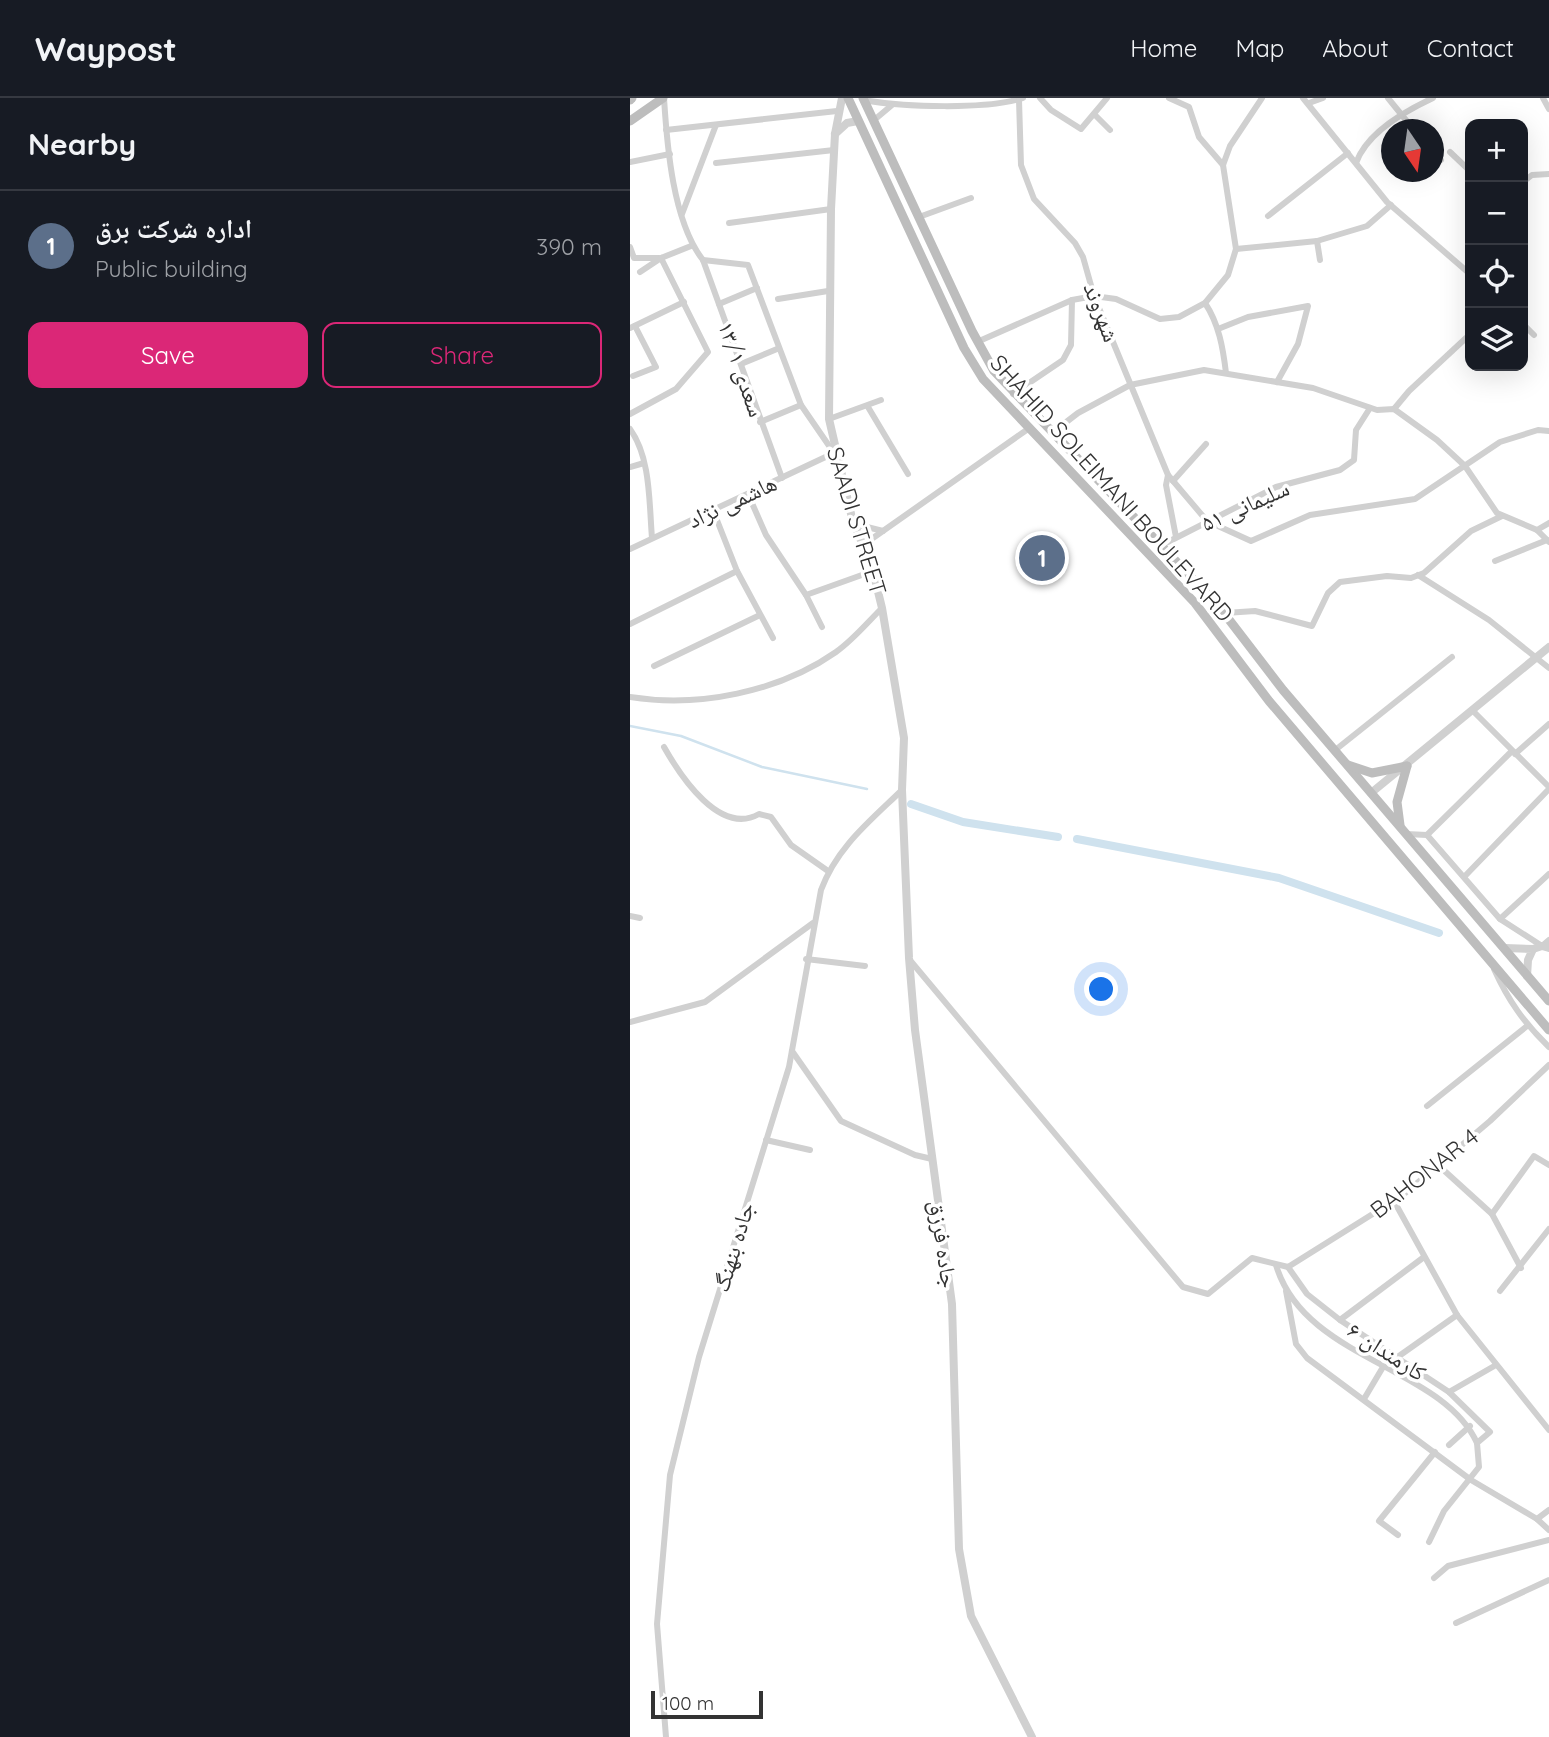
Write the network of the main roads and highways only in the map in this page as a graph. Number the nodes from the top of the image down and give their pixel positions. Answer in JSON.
{"nodes":[{"id":1,"x":664,"y":98,"type":"edge"},
{"id":2,"x":848,"y":98,"type":"edge"},
{"id":3,"x":863,"y":99,"type":"edge"},
{"id":4,"x":630,"y":121,"type":"edge"},
{"id":5,"x":1085,"y":466,"type":"junction"},
{"id":6,"x":1074,"y":476,"type":"junction"},
{"id":7,"x":1346,"y":765,"type":"junction"},
{"id":8,"x":1371,"y":793,"type":"junction"},
{"id":9,"x":1357,"y":805,"type":"junction"},
{"id":10,"x":1403,"y":830,"type":"junction"},
{"id":11,"x":1547,"y":997,"type":"edge"},
{"id":12,"x":1549,"y":1030,"type":"edge"}],
"edges":[{"from":1,"to":4,"type":"main road"},
{"from":2,"to":6,"type":"main road","name":"SHAHID SOLEIMANI BOULEVARD"},
{"from":3,"to":5,"type":"main road","name":"SHAHID SOLEIMANI BOULEVARD"},
{"from":5,"to":6,"type":"main road"},
{"from":5,"to":7,"type":"main road","name":"SHAHID SOLEIMANI BOULEVARD"},
{"from":6,"to":9,"type":"main road","name":"SHAHID SOLEIMANI BOULEVARD"},
{"from":7,"to":8,"type":"main road","name":"SHAHID SOLEIMANI BOULEVARD"},
{"from":7,"to":10,"type":"main road"},
{"from":8,"to":9,"type":"main road"},
{"from":8,"to":10,"type":"main road","name":"SHAHID SOLEIMANI BOULEVARD"},
{"from":9,"to":12,"type":"main road","name":"SHAHID SOLEIMANI BOULEVARD"},
{"from":10,"to":11,"type":"main road","name":"SHAHID SOLEIMANI BOULEVARD"}]}
